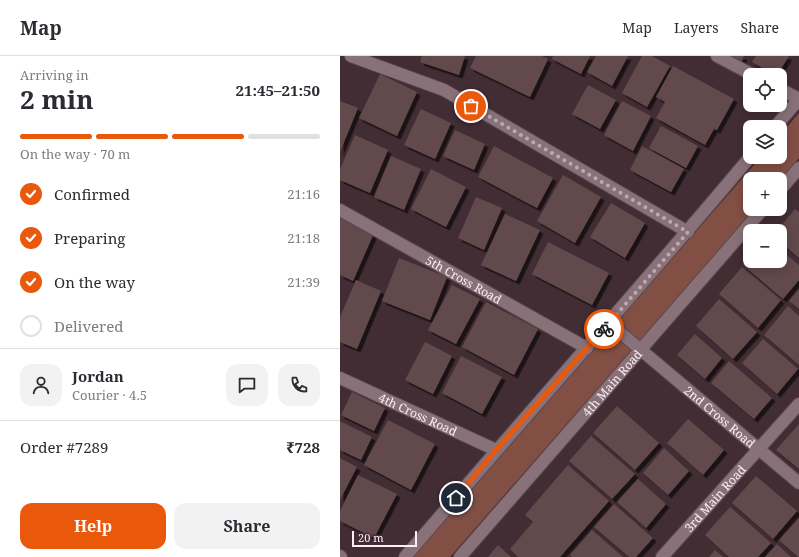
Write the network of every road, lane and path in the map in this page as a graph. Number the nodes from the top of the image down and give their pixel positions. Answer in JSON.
{"nodes":[{"id":1,"x":351,"y":56,"type":"edge"},
{"id":2,"x":717,"y":56,"type":"edge"},
{"id":3,"x":743,"y":70,"type":"edge"},
{"id":4,"x":787,"y":93,"type":"edge"},
{"id":5,"x":799,"y":99,"type":"edge"},
{"id":6,"x":781,"y":120,"type":"edge"},
{"id":7,"x":744,"y":164,"type":"edge"},
{"id":8,"x":799,"y":168,"type":"edge"},
{"id":9,"x":787,"y":182,"type":"edge"},
{"id":10,"x":340,"y":210,"type":"edge"},
{"id":11,"x":757,"y":216,"type":"edge"},
{"id":12,"x":688,"y":232,"type":"junction"},
{"id":13,"x":609,"y":323,"type":"junction"},
{"id":14,"x":587,"y":348,"type":"junction"},
{"id":15,"x":641,"y":349,"type":"junction"},
{"id":16,"x":340,"y":378,"type":"edge"},
{"id":17,"x":799,"y":404,"type":"edge"},
{"id":18,"x":758,"y":449,"type":"junction"},
{"id":19,"x":496,"y":450,"type":"junction"},
{"id":20,"x":799,"y":484,"type":"edge"},
{"id":21,"x":405,"y":557,"type":"edge"},
{"id":22,"x":460,"y":557,"type":"edge"},
{"id":23,"x":662,"y":557,"type":"edge"}],
"edges":[{"from":1,"to":12,"type":"street"},
{"from":2,"to":3,"type":"street"},
{"from":4,"to":5,"type":"street"},
{"from":5,"to":6,"type":"street"},
{"from":7,"to":12,"type":"street"},
{"from":8,"to":9,"type":"street"},
{"from":10,"to":14,"type":"street","name":"5th Cross Road"},
{"from":11,"to":15,"type":"street","name":"4th Main Road"},
{"from":12,"to":13,"type":"street"},
{"from":13,"to":14,"type":"street"},
{"from":13,"to":15,"type":"street","name":"2nd Cross Road"},
{"from":14,"to":19,"type":"street"},
{"from":15,"to":18,"type":"street","name":"2nd Cross Road"},
{"from":15,"to":22,"type":"street","name":"4th Main Road"},
{"from":16,"to":19,"type":"street","name":"4th Cross Road"},
{"from":17,"to":18,"type":"street","name":"3rd Main Road"},
{"from":18,"to":20,"type":"street","name":"2nd Cross Road"},
{"from":18,"to":23,"type":"street","name":"3rd Main Road"},
{"from":19,"to":21,"type":"street"}]}
